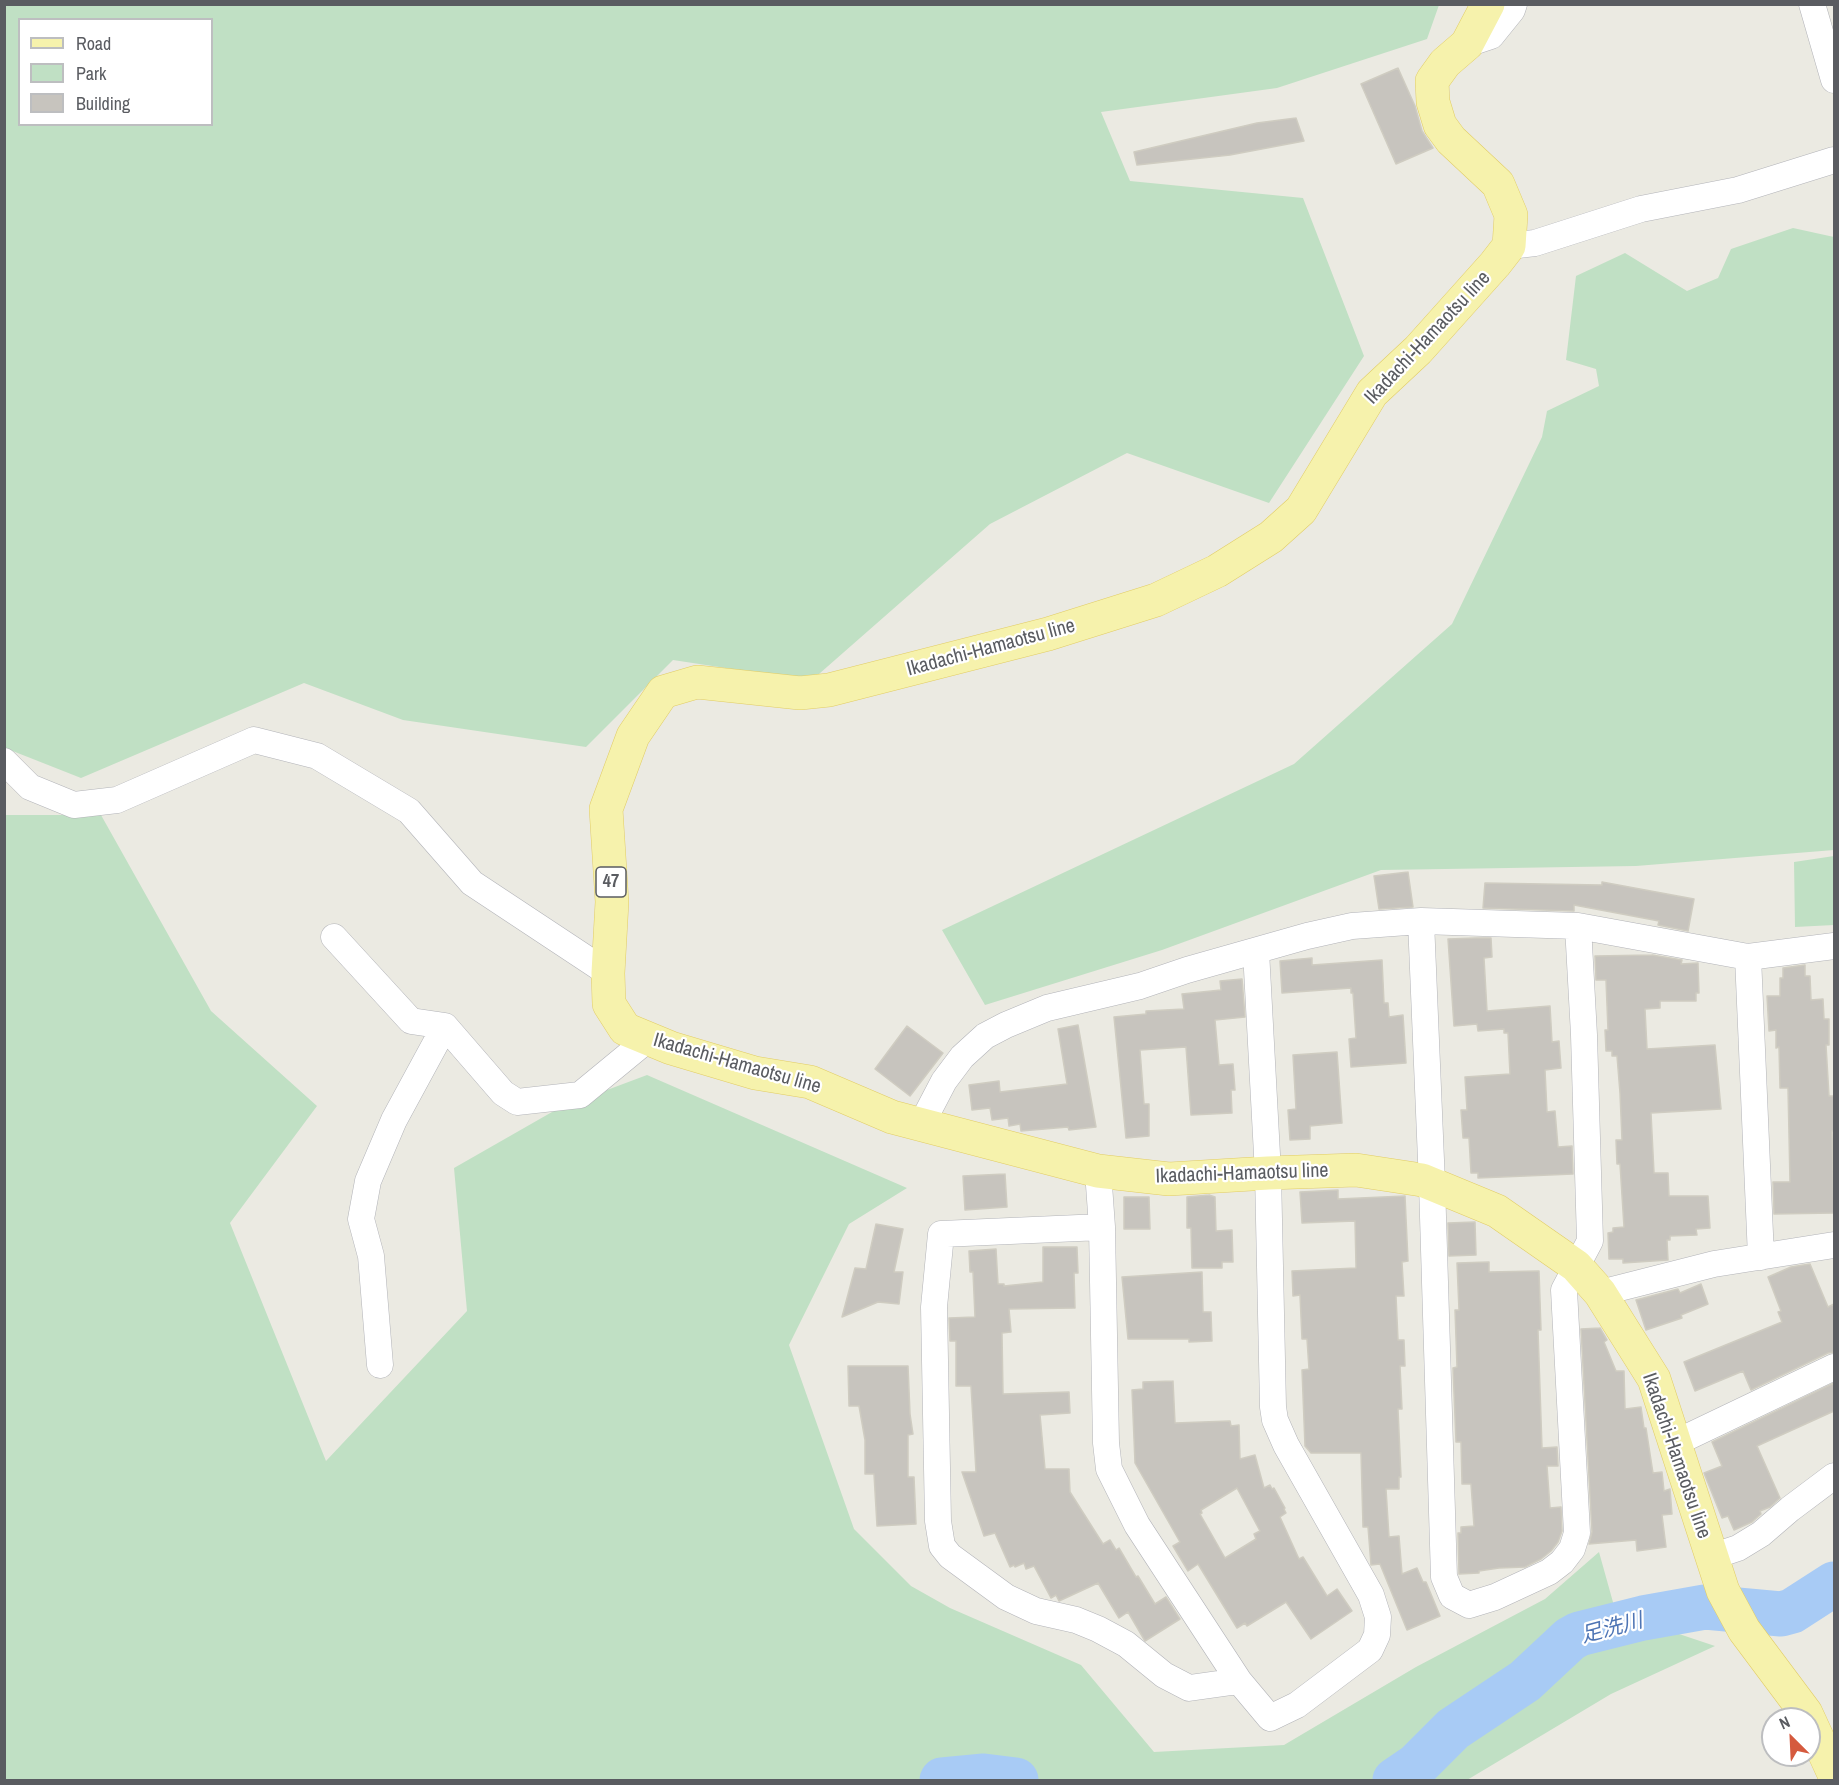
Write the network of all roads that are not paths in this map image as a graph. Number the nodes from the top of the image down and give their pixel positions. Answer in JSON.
{"nodes":[{"id":1,"x":1488,"y":4,"type":"edge"},
{"id":2,"x":1514,"y":4,"type":"edge"},
{"id":3,"x":1812,"y":4,"type":"edge"},
{"id":4,"x":1467,"y":44,"type":"junction"},
{"id":5,"x":1834,"y":80,"type":"edge"},
{"id":6,"x":1834,"y":160,"type":"edge"},
{"id":7,"x":1509,"y":246,"type":"junction"},
{"id":8,"x":4,"y":761,"type":"edge"},
{"id":9,"x":1421,"y":921,"type":"junction"},
{"id":10,"x":1578,"y":926,"type":"junction"},
{"id":11,"x":334,"y":937,"type":"dead end"},
{"id":12,"x":1834,"y":946,"type":"edge"},
{"id":13,"x":1256,"y":951,"type":"junction"},
{"id":14,"x":1748,"y":957,"type":"junction"},
{"id":15,"x":608,"y":973,"type":"junction"},
{"id":16,"x":445,"y":1026,"type":"junction"},
{"id":17,"x":648,"y":1039,"type":"junction"},
{"id":18,"x":921,"y":1125,"type":"junction"},
{"id":19,"x":1098,"y":1171,"type":"junction"},
{"id":20,"x":1268,"y":1173,"type":"junction"},
{"id":21,"x":1432,"y":1184,"type":"junction"},
{"id":22,"x":1102,"y":1227,"type":"junction"},
{"id":23,"x":1834,"y":1245,"type":"edge"},
{"id":24,"x":1761,"y":1257,"type":"junction"},
{"id":25,"x":1576,"y":1266,"type":"junction"},
{"id":26,"x":1600,"y":1293,"type":"junction"},
{"id":27,"x":380,"y":1365,"type":"dead end"},
{"id":28,"x":1834,"y":1367,"type":"edge"},
{"id":29,"x":1675,"y":1443,"type":"junction"},
{"id":30,"x":1834,"y":1476,"type":"edge"},
{"id":31,"x":1711,"y":1557,"type":"junction"},
{"id":32,"x":1239,"y":1681,"type":"junction"},
{"id":33,"x":1834,"y":1774,"type":"edge"}],
"edges":[{"from":1,"to":4,"type":"main road"},
{"from":2,"to":4,"type":"street"},
{"from":3,"to":5,"type":"street"},
{"from":4,"to":7,"type":"main road"},
{"from":6,"to":7,"type":"street"},
{"from":7,"to":15,"type":"main road","name":"Ikadachi-Hamaotsu line","number":"47"},
{"from":8,"to":15,"type":"street"},
{"from":9,"to":10,"type":"street"},
{"from":9,"to":13,"type":"street"},
{"from":9,"to":21,"type":"street"},
{"from":10,"to":14,"type":"street"},
{"from":10,"to":25,"type":"street"},
{"from":11,"to":16,"type":"street"},
{"from":12,"to":14,"type":"street"},
{"from":13,"to":18,"type":"street"},
{"from":13,"to":20,"type":"street"},
{"from":14,"to":24,"type":"street"},
{"from":15,"to":17,"type":"main road","name":"Ikadachi-Hamaotsu line","number":"47"},
{"from":16,"to":17,"type":"street"},
{"from":16,"to":27,"type":"street"},
{"from":17,"to":18,"type":"main road","name":"Ikadachi-Hamaotsu line","number":"47"},
{"from":18,"to":19,"type":"main road","name":"Ikadachi-Hamaotsu line","number":"47"},
{"from":19,"to":20,"type":"main road","name":"Ikadachi-Hamaotsu line","number":"47"},
{"from":19,"to":22,"type":"street"},
{"from":20,"to":21,"type":"main road","name":"Ikadachi-Hamaotsu line","number":"47"},
{"from":20,"to":32,"type":"street"},
{"from":21,"to":25,"type":"main road","name":"Ikadachi-Hamaotsu line","number":"47"},
{"from":21,"to":25,"type":"street"},
{"from":22,"to":32,"type":"street"},
{"from":22,"to":32,"type":"street"},
{"from":23,"to":24,"type":"street"},
{"from":24,"to":26,"type":"street"},
{"from":25,"to":26,"type":"main road","name":"Ikadachi-Hamaotsu line","number":"47"},
{"from":26,"to":29,"type":"main road","name":"Ikadachi-Hamaotsu line","number":"47"},
{"from":28,"to":29,"type":"street"},
{"from":29,"to":31,"type":"main road","name":"Ikadachi-Hamaotsu line","number":"47"},
{"from":30,"to":31,"type":"street"},
{"from":31,"to":33,"type":"main road","name":"Ikadachi-Hamaotsu line","number":"47"}]}
